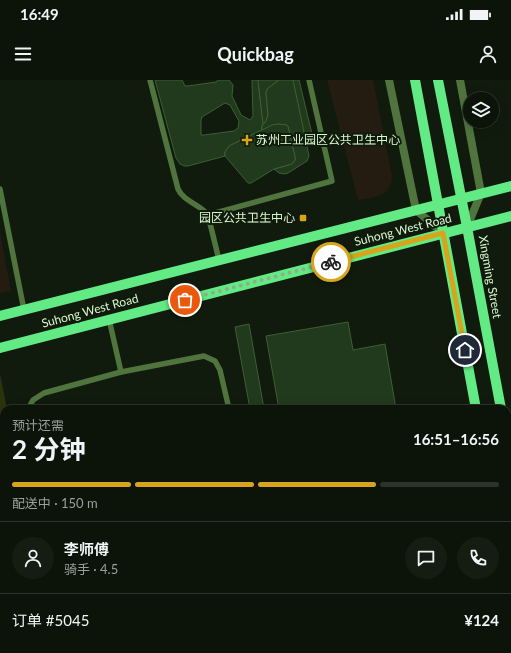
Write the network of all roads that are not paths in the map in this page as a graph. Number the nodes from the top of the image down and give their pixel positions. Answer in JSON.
{"nodes":[{"id":1,"x":150,"y":80,"type":"edge"},
{"id":2,"x":308,"y":80,"type":"edge"},
{"id":3,"x":389,"y":80,"type":"edge"},
{"id":4,"x":415,"y":80,"type":"edge"},
{"id":5,"x":438,"y":80,"type":"edge"},
{"id":6,"x":460,"y":80,"type":"edge"},
{"id":7,"x":511,"y":186,"type":"edge"},
{"id":8,"x":0,"y":189,"type":"edge"},
{"id":9,"x":481,"y":193,"type":"junction"},
{"id":10,"x":462,"y":198,"type":"junction"},
{"id":11,"x":438,"y":204,"type":"junction"},
{"id":12,"x":416,"y":210,"type":"junction"},
{"id":13,"x":208,"y":215,"type":"junction"},
{"id":14,"x":511,"y":216,"type":"edge"},
{"id":15,"x":468,"y":227,"type":"junction"},
{"id":16,"x":443,"y":233,"type":"junction"},
{"id":17,"x":219,"y":260,"type":"junction"},
{"id":18,"x":24,"y":310,"type":"junction"},
{"id":19,"x":0,"y":316,"type":"edge"},
{"id":20,"x":109,"y":319,"type":"junction"},
{"id":21,"x":0,"y":348,"type":"edge"},
{"id":22,"x":121,"y":372,"type":"junction"},
{"id":23,"x":30,"y":405,"type":"edge"},
{"id":24,"x":229,"y":405,"type":"edge"},
{"id":25,"x":475,"y":405,"type":"edge"},
{"id":26,"x":500,"y":405,"type":"edge"}],
"edges":[{"from":1,"to":13,"type":"lane"},
{"from":2,"to":13,"type":"lane"},
{"from":3,"to":12,"type":"street"},
{"from":4,"to":11,"type":"main road"},
{"from":5,"to":10,"type":"main road","name":"Xingming Street"},
{"from":6,"to":9,"type":"street"},
{"from":7,"to":9,"type":"main road","name":"Suhong West Road"},
{"from":8,"to":18,"type":"lane"},
{"from":9,"to":10,"type":"main road","name":"Suhong West Road"},
{"from":9,"to":15,"type":"street"},
{"from":10,"to":11,"type":"main road","name":"Suhong West Road"},
{"from":10,"to":15,"type":"main road","name":"Xingming Street"},
{"from":11,"to":12,"type":"main road","name":"Suhong West Road"},
{"from":11,"to":16,"type":"main road"},
{"from":12,"to":16,"type":"street"},
{"from":12,"to":17,"type":"main road","name":"Suhong West Road"},
{"from":13,"to":17,"type":"lane"},
{"from":14,"to":15,"type":"main road","name":"Suhong West Road"},
{"from":15,"to":16,"type":"main road","name":"Suhong West Road"},
{"from":15,"to":26,"type":"main road","name":"Xingming Street"},
{"from":16,"to":20,"type":"main road","name":"Suhong West Road"},
{"from":16,"to":25,"type":"main road"},
{"from":17,"to":18,"type":"main road","name":"Suhong West Road"},
{"from":18,"to":19,"type":"main road","name":"Suhong West Road"},
{"from":20,"to":21,"type":"main road","name":"Suhong West Road"},
{"from":20,"to":22,"type":"lane"},
{"from":22,"to":23,"type":"lane"},
{"from":22,"to":24,"type":"lane"}]}
